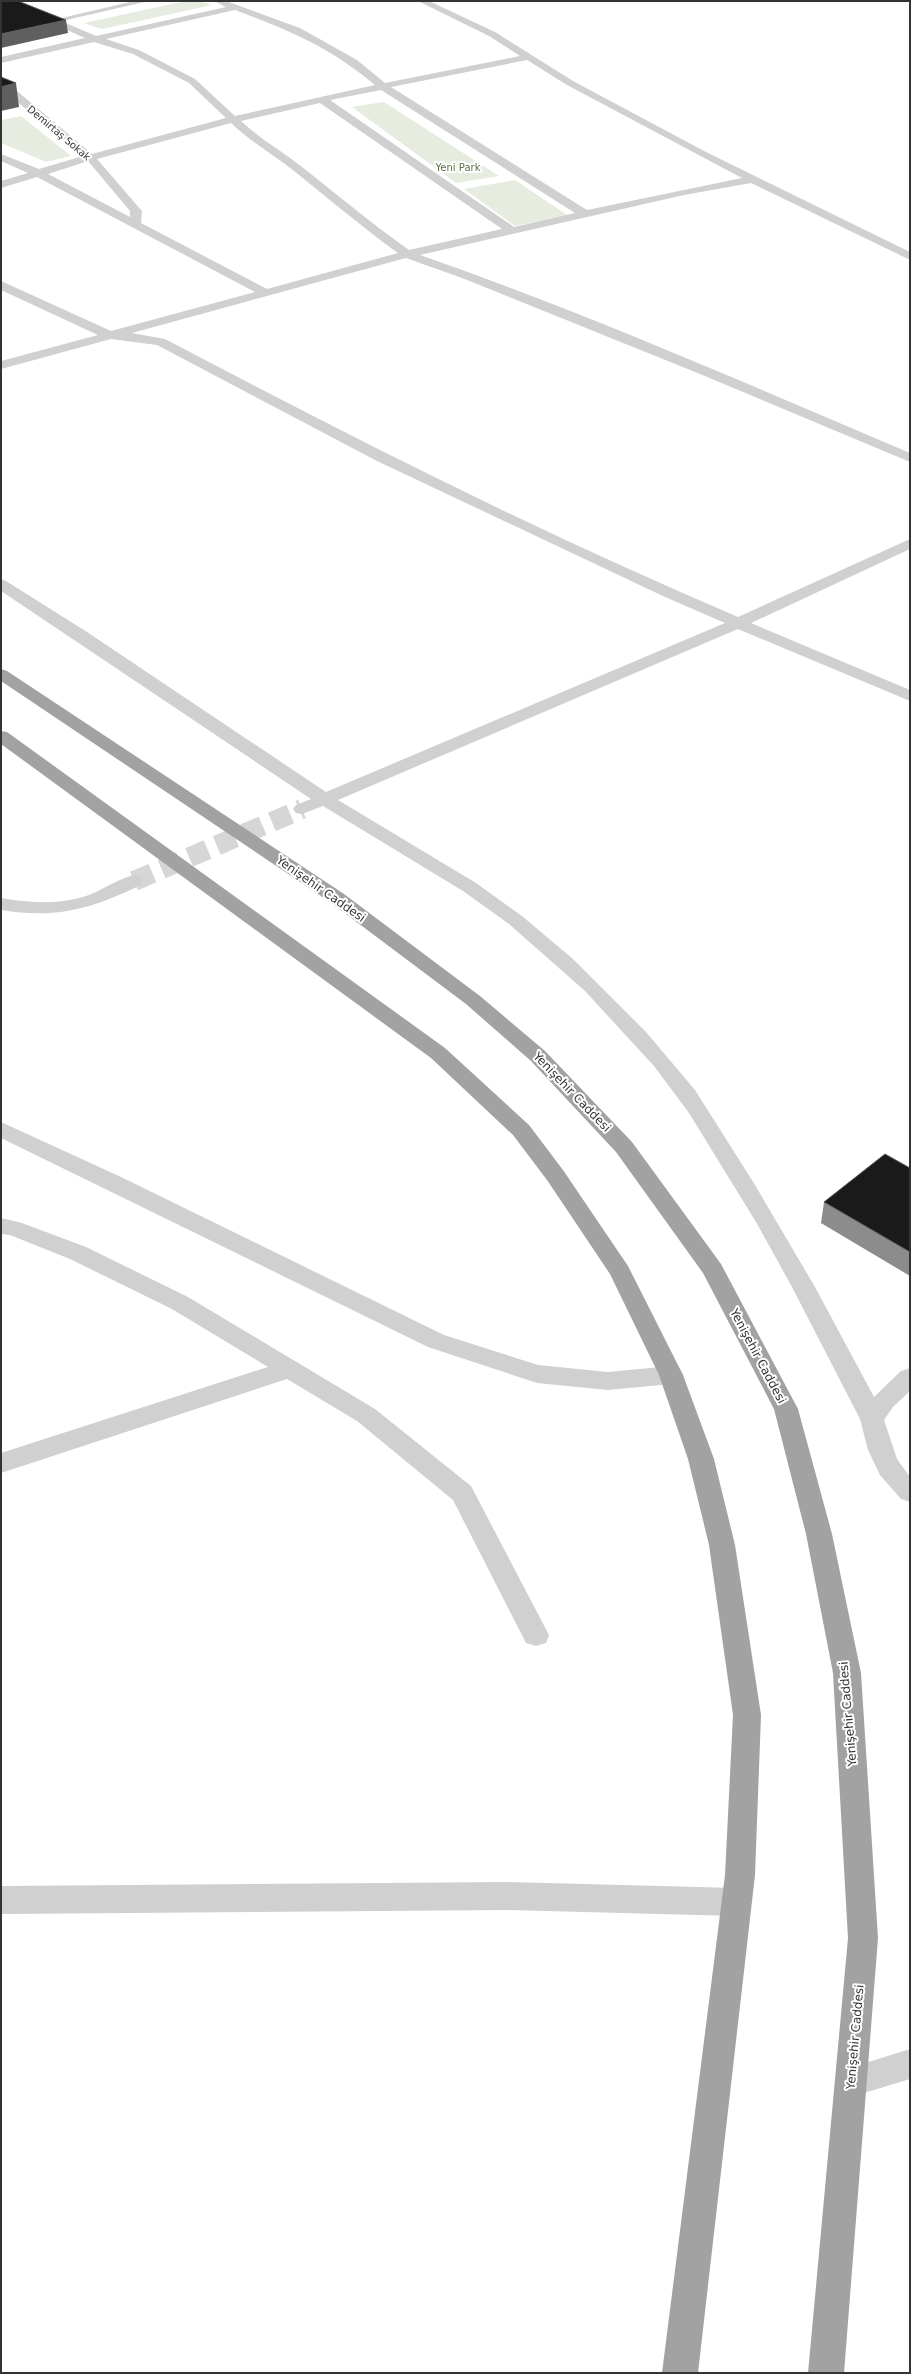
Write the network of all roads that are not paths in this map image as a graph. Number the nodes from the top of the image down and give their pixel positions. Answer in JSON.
{"nodes":[{"id":1,"x":6,"y":1,"type":"edge"},
{"id":2,"x":145,"y":1,"type":"edge"},
{"id":3,"x":218,"y":1,"type":"edge"},
{"id":4,"x":422,"y":1,"type":"edge"},
{"id":5,"x":256,"y":2,"type":"dead end"},
{"id":6,"x":236,"y":7,"type":"junction"},
{"id":7,"x":53,"y":21,"type":"junction"},
{"id":8,"x":95,"y":38,"type":"junction"},
{"id":9,"x":530,"y":58,"type":"junction"},
{"id":10,"x":1,"y":60,"type":"edge"},
{"id":11,"x":384,"y":87,"type":"junction"},
{"id":12,"x":1,"y":88,"type":"edge"},
{"id":13,"x":323,"y":100,"type":"junction"},
{"id":14,"x":235,"y":120,"type":"junction"},
{"id":15,"x":1,"y":157,"type":"edge"},
{"id":16,"x":90,"y":157,"type":"junction"},
{"id":17,"x":38,"y":173,"type":"junction"},
{"id":18,"x":754,"y":179,"type":"junction"},
{"id":19,"x":1,"y":185,"type":"edge"},
{"id":20,"x":585,"y":214,"type":"junction"},
{"id":21,"x":135,"y":223,"type":"junction"},
{"id":22,"x":511,"y":230,"type":"junction"},
{"id":23,"x":407,"y":254,"type":"junction"},
{"id":24,"x":910,"y":256,"type":"edge"},
{"id":25,"x":1,"y":285,"type":"edge"},
{"id":26,"x":264,"y":292,"type":"junction"},
{"id":27,"x":173,"y":317,"type":"junction"},
{"id":28,"x":109,"y":335,"type":"junction"},
{"id":29,"x":170,"y":346,"type":"junction"},
{"id":30,"x":1,"y":365,"type":"edge"},
{"id":31,"x":910,"y":458,"type":"edge"},
{"id":32,"x":910,"y":543,"type":"edge"},
{"id":33,"x":1,"y":584,"type":"edge"},
{"id":34,"x":738,"y":623,"type":"junction"},
{"id":35,"x":1,"y":674,"type":"edge"},
{"id":36,"x":910,"y":696,"type":"edge"},
{"id":37,"x":1,"y":736,"type":"edge"},
{"id":38,"x":324,"y":800,"type":"junction"},
{"id":39,"x":302,"y":809,"type":"tunnel mouth"},
{"id":40,"x":134,"y":881,"type":"tunnel mouth"},
{"id":41,"x":1,"y":904,"type":"edge"},
{"id":42,"x":1,"y":1129,"type":"edge"},
{"id":43,"x":1,"y":1226,"type":"edge"},
{"id":44,"x":290,"y":1369,"type":"junction"},
{"id":45,"x":671,"y":1375,"type":"junction"},
{"id":46,"x":910,"y":1377,"type":"edge"},
{"id":47,"x":872,"y":1419,"type":"junction"},
{"id":48,"x":1,"y":1462,"type":"edge"},
{"id":49,"x":910,"y":1492,"type":"edge"},
{"id":50,"x":536,"y":1635,"type":"dead end"},
{"id":51,"x":1,"y":1900,"type":"edge"},
{"id":52,"x":736,"y":1902,"type":"junction"},
{"id":53,"x":910,"y":2064,"type":"edge"},
{"id":54,"x":851,"y":2082,"type":"junction"},
{"id":55,"x":680,"y":2373,"type":"edge"},
{"id":56,"x":826,"y":2373,"type":"edge"}],
"edges":[{"from":1,"to":7,"type":"street"},
{"from":2,"to":7,"type":"lane"},
{"from":3,"to":6,"type":"street"},
{"from":4,"to":9,"type":"street"},
{"from":5,"to":6,"type":"street"},
{"from":6,"to":8,"type":"street"},
{"from":6,"to":11,"type":"street"},
{"from":7,"to":8,"type":"street"},
{"from":8,"to":10,"type":"street"},
{"from":8,"to":14,"type":"street"},
{"from":9,"to":11,"type":"street"},
{"from":9,"to":18,"type":"street"},
{"from":11,"to":13,"type":"street"},
{"from":11,"to":20,"type":"street"},
{"from":12,"to":16,"type":"street","name":"Demirtaş Sokak"},
{"from":13,"to":14,"type":"street"},
{"from":13,"to":22,"type":"street"},
{"from":14,"to":16,"type":"street"},
{"from":14,"to":23,"type":"street"},
{"from":15,"to":17,"type":"street"},
{"from":16,"to":17,"type":"street"},
{"from":16,"to":21,"type":"street","name":"Demirtaş Sokak"},
{"from":17,"to":19,"type":"street"},
{"from":17,"to":21,"type":"street"},
{"from":18,"to":20,"type":"street"},
{"from":18,"to":24,"type":"street"},
{"from":20,"to":22,"type":"street"},
{"from":21,"to":26,"type":"street"},
{"from":22,"to":23,"type":"street"},
{"from":23,"to":26,"type":"street"},
{"from":23,"to":31,"type":"street"},
{"from":25,"to":28,"type":"street"},
{"from":26,"to":27,"type":"street"},
{"from":27,"to":28,"type":"street"},
{"from":27,"to":29,"type":"street"},
{"from":28,"to":29,"type":"street"},
{"from":28,"to":30,"type":"street"},
{"from":29,"to":34,"type":"street"},
{"from":32,"to":34,"type":"street"},
{"from":33,"to":38,"type":"street"},
{"from":34,"to":36,"type":"street"},
{"from":34,"to":38,"type":"street"},
{"from":35,"to":54,"type":"highway","name":"Yenişehir Caddesi"},
{"from":37,"to":45,"type":"highway"},
{"from":38,"to":39,"type":"street"},
{"from":38,"to":47,"type":"street"},
{"from":40,"to":41,"type":"street"},
{"from":42,"to":45,"type":"street"},
{"from":43,"to":44,"type":"street"},
{"from":44,"to":48,"type":"street"},
{"from":44,"to":50,"type":"street"},
{"from":45,"to":52,"type":"highway"},
{"from":46,"to":47,"type":"street"},
{"from":47,"to":49,"type":"street"},
{"from":51,"to":52,"type":"street"},
{"from":52,"to":55,"type":"highway"},
{"from":53,"to":54,"type":"street"},
{"from":54,"to":56,"type":"highway","name":"Yenişehir Caddesi"}]}
